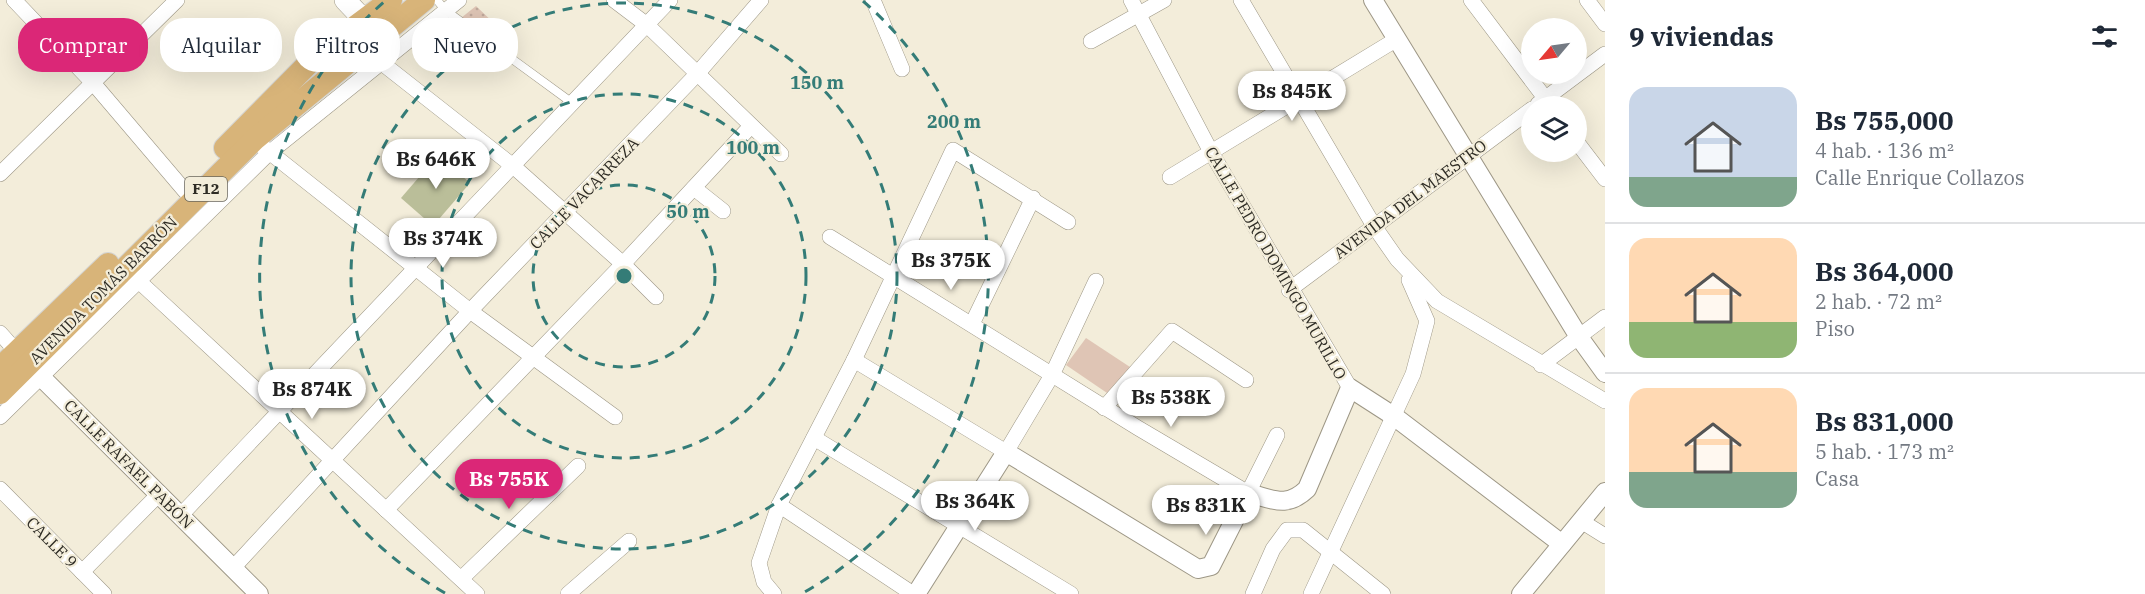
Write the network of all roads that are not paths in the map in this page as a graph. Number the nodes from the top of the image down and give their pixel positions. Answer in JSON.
{"nodes":[{"id":1,"x":14,"y":0,"type":"edge"},
{"id":2,"x":177,"y":0,"type":"edge"},
{"id":3,"x":345,"y":0,"type":"edge"},
{"id":4,"x":391,"y":0,"type":"edge"},
{"id":5,"x":424,"y":0,"type":"edge"},
{"id":6,"x":459,"y":0,"type":"edge"},
{"id":7,"x":614,"y":0,"type":"edge"},
{"id":8,"x":670,"y":0,"type":"edge"},
{"id":9,"x":761,"y":0,"type":"edge"},
{"id":10,"x":873,"y":0,"type":"edge"},
{"id":11,"x":1131,"y":0,"type":"edge"},
{"id":12,"x":1164,"y":0,"type":"edge"},
{"id":13,"x":1241,"y":0,"type":"edge"},
{"id":14,"x":1373,"y":0,"type":"edge"},
{"id":15,"x":1471,"y":0,"type":"edge"},
{"id":16,"x":1587,"y":0,"type":"edge"},
{"id":17,"x":441,"y":5,"type":"edge"},
{"id":18,"x":1138,"y":14,"type":"junction"},
{"id":19,"x":362,"y":18,"type":"edge"},
{"id":20,"x":369,"y":18,"type":"edge"},
{"id":21,"x":1605,"y":24,"type":"edge"},
{"id":22,"x":400,"y":25,"type":"edge"},
{"id":23,"x":647,"y":25,"type":"junction"},
{"id":24,"x":400,"y":34,"type":"edge"},
{"id":25,"x":1397,"y":39,"type":"junction"},
{"id":26,"x":1090,"y":41,"type":"dead end"},
{"id":27,"x":1605,"y":54,"type":"edge"},
{"id":28,"x":902,"y":69,"type":"dead end"},
{"id":29,"x":300,"y":72,"type":"edge"},
{"id":30,"x":350,"y":72,"type":"edge"},
{"id":31,"x":395,"y":72,"type":"edge"},
{"id":32,"x":697,"y":74,"type":"junction"},
{"id":33,"x":94,"y":84,"type":"junction"},
{"id":34,"x":1534,"y":96,"type":"edge"},
{"id":35,"x":1551,"y":96,"type":"edge"},
{"id":36,"x":1298,"y":99,"type":"junction"},
{"id":37,"x":571,"y":102,"type":"junction"},
{"id":38,"x":1521,"y":118,"type":"edge"},
{"id":39,"x":750,"y":127,"type":"junction"},
{"id":40,"x":262,"y":146,"type":"junction"},
{"id":41,"x":1211,"y":152,"type":"junction"},
{"id":42,"x":781,"y":154,"type":"dead end"},
{"id":43,"x":1587,"y":155,"type":"edge"},
{"id":44,"x":1468,"y":156,"type":"junction"},
{"id":45,"x":513,"y":166,"type":"junction"},
{"id":46,"x":0,"y":174,"type":"edge"},
{"id":47,"x":1170,"y":177,"type":"dead end"},
{"id":48,"x":1605,"y":179,"type":"edge"},
{"id":49,"x":694,"y":188,"type":"junction"},
{"id":50,"x":184,"y":191,"type":"junction"},
{"id":51,"x":1033,"y":198,"type":"junction"},
{"id":52,"x":723,"y":211,"type":"dead end"},
{"id":53,"x":566,"y":212,"type":"junction"},
{"id":54,"x":1068,"y":222,"type":"dead end"},
{"id":55,"x":1374,"y":226,"type":"junction"},
{"id":56,"x":830,"y":237,"type":"dead end"},
{"id":57,"x":1400,"y":261,"type":"junction"},
{"id":58,"x":623,"y":264,"type":"junction"},
{"id":59,"x":415,"y":268,"type":"junction"},
{"id":60,"x":131,"y":274,"type":"junction"},
{"id":61,"x":894,"y":276,"type":"junction"},
{"id":62,"x":1096,"y":281,"type":"dead end"},
{"id":63,"x":1289,"y":290,"type":"junction"},
{"id":64,"x":656,"y":297,"type":"dead end"},
{"id":65,"x":470,"y":311,"type":"junction"},
{"id":66,"x":1605,"y":317,"type":"edge"},
{"id":67,"x":972,"y":324,"type":"junction"},
{"id":68,"x":0,"y":333,"type":"edge"},
{"id":69,"x":1579,"y":337,"type":"junction"},
{"id":70,"x":533,"y":358,"type":"junction"},
{"id":71,"x":854,"y":360,"type":"junction"},
{"id":72,"x":28,"y":364,"type":"junction"},
{"id":73,"x":1540,"y":365,"type":"junction"},
{"id":74,"x":0,"y":368,"type":"edge"},
{"id":75,"x":1605,"y":373,"type":"edge"},
{"id":76,"x":1052,"y":375,"type":"junction"},
{"id":77,"x":1246,"y":380,"type":"dead end"},
{"id":78,"x":1350,"y":388,"type":"junction"},
{"id":79,"x":0,"y":393,"type":"edge"},
{"id":80,"x":1605,"y":401,"type":"edge"},
{"id":81,"x":1104,"y":408,"type":"junction"},
{"id":82,"x":278,"y":412,"type":"junction"},
{"id":83,"x":0,"y":417,"type":"edge"},
{"id":84,"x":615,"y":417,"type":"dead end"},
{"id":85,"x":1395,"y":417,"type":"junction"},
{"id":86,"x":1277,"y":435,"type":"dead end"},
{"id":87,"x":814,"y":438,"type":"junction"},
{"id":88,"x":1006,"y":452,"type":"junction"},
{"id":89,"x":334,"y":461,"type":"junction"},
{"id":90,"x":578,"y":466,"type":"dead end"},
{"id":91,"x":0,"y":489,"type":"edge"},
{"id":92,"x":1605,"y":492,"type":"edge"},
{"id":93,"x":160,"y":493,"type":"junction"},
{"id":94,"x":1248,"y":493,"type":"junction"},
{"id":95,"x":779,"y":505,"type":"junction"},
{"id":96,"x":386,"y":510,"type":"junction"},
{"id":97,"x":181,"y":514,"type":"junction"},
{"id":98,"x":1581,"y":521,"type":"junction"},
{"id":99,"x":958,"y":525,"type":"junction"},
{"id":100,"x":1605,"y":536,"type":"edge"},
{"id":101,"x":629,"y":541,"type":"dead end"},
{"id":102,"x":1562,"y":544,"type":"junction"},
{"id":103,"x":1332,"y":552,"type":"junction"},
{"id":104,"x":233,"y":568,"type":"junction"},
{"id":105,"x":82,"y":572,"type":"junction"},
{"id":106,"x":469,"y":589,"type":"edge"},
{"id":107,"x":104,"y":594,"type":"edge"},
{"id":108,"x":259,"y":594,"type":"edge"},
{"id":109,"x":568,"y":594,"type":"edge"},
{"id":110,"x":774,"y":594,"type":"edge"},
{"id":111,"x":915,"y":594,"type":"edge"},
{"id":112,"x":1071,"y":594,"type":"edge"},
{"id":113,"x":1253,"y":594,"type":"edge"},
{"id":114,"x":1311,"y":594,"type":"edge"},
{"id":115,"x":1383,"y":594,"type":"edge"},
{"id":116,"x":1521,"y":594,"type":"edge"}],
"edges":[{"from":1,"to":33,"type":"street"},
{"from":2,"to":33,"type":"street"},
{"from":3,"to":19,"type":"main road"},
{"from":4,"to":20,"type":"main road","name":"AVENIDA TOMÁS BARRÓN","number":"F12"},
{"from":5,"to":22,"type":"main road","name":"AVENIDA TOMÁS BARRÓN","number":"F12"},
{"from":6,"to":17,"type":"street"},
{"from":7,"to":23,"type":"street"},
{"from":8,"to":23,"type":"street"},
{"from":9,"to":32,"type":"street","name":"CALLE VACARREZA"},
{"from":10,"to":28,"type":"street"},
{"from":11,"to":18,"type":"street","name":"CALLE PEDRO DOMINGO MURILLO"},
{"from":12,"to":18,"type":"street"},
{"from":13,"to":36,"type":"street"},
{"from":14,"to":25,"type":"street"},
{"from":15,"to":34,"type":"street"},
{"from":16,"to":21,"type":"street"},
{"from":17,"to":24,"type":"street"},
{"from":17,"to":37,"type":"lane"},
{"from":18,"to":26,"type":"street"},
{"from":18,"to":41,"type":"street","name":"CALLE PEDRO DOMINGO MURILLO"},
{"from":23,"to":32,"type":"street"},
{"from":23,"to":37,"type":"street"},
{"from":25,"to":36,"type":"street"},
{"from":25,"to":44,"type":"street"},
{"from":27,"to":35,"type":"street","name":"AVENIDA DEL MAESTRO"},
{"from":29,"to":50,"type":"main road","name":"AVENIDA TOMÁS BARRÓN","number":"F12"},
{"from":30,"to":40,"type":"main road","name":"AVENIDA TOMÁS BARRÓN","number":"F12"},
{"from":31,"to":45,"type":"street"},
{"from":32,"to":39,"type":"street"},
{"from":32,"to":53,"type":"street","name":"CALLE VACARREZA"},
{"from":33,"to":46,"type":"street"},
{"from":33,"to":50,"type":"street"},
{"from":36,"to":41,"type":"street"},
{"from":36,"to":55,"type":"street"},
{"from":37,"to":45,"type":"street"},
{"from":38,"to":44,"type":"street","name":"AVENIDA DEL MAESTRO"},
{"from":39,"to":42,"type":"street"},
{"from":39,"to":49,"type":"street"},
{"from":40,"to":59,"type":"street"},
{"from":40,"to":60,"type":"main road","name":"AVENIDA TOMÁS BARRÓN","number":"F12"},
{"from":41,"to":47,"type":"street"},
{"from":41,"to":63,"type":"street","name":"CALLE PEDRO DOMINGO MURILLO"},
{"from":43,"to":48,"type":"street"},
{"from":44,"to":55,"type":"street","name":"AVENIDA DEL MAESTRO"},
{"from":44,"to":69,"type":"street"},
{"from":45,"to":53,"type":"street"},
{"from":45,"to":59,"type":"street"},
{"from":49,"to":52,"type":"street"},
{"from":49,"to":58,"type":"street"},
{"from":50,"to":72,"type":"main road","name":"AVENIDA TOMÁS BARRÓN","number":"F12"},
{"from":51,"to":54,"type":"street"},
{"from":51,"to":61,"type":"street"},
{"from":51,"to":67,"type":"street"},
{"from":53,"to":58,"type":"street"},
{"from":53,"to":65,"type":"street","name":"CALLE VACARREZA"},
{"from":55,"to":57,"type":"street"},
{"from":55,"to":63,"type":"street","name":"AVENIDA DEL MAESTRO"},
{"from":56,"to":61,"type":"street"},
{"from":57,"to":73,"type":"street"},
{"from":57,"to":85,"type":"street"},
{"from":58,"to":64,"type":"street"},
{"from":58,"to":70,"type":"street"},
{"from":59,"to":65,"type":"street"},
{"from":59,"to":82,"type":"street"},
{"from":60,"to":72,"type":"main road","name":"AVENIDA TOMÁS BARRÓN","number":"F12"},
{"from":60,"to":82,"type":"street"},
{"from":61,"to":67,"type":"street"},
{"from":61,"to":71,"type":"street"},
{"from":62,"to":76,"type":"street"},
{"from":63,"to":78,"type":"street","name":"CALLE PEDRO DOMINGO MURILLO"},
{"from":65,"to":70,"type":"street"},
{"from":65,"to":89,"type":"street","name":"CALLE VACARREZA"},
{"from":66,"to":69,"type":"street"},
{"from":67,"to":76,"type":"street"},
{"from":68,"to":72,"type":"street","name":"CALLE RAFAEL PABÓN"},
{"from":69,"to":73,"type":"street"},
{"from":69,"to":75,"type":"street"},
{"from":70,"to":84,"type":"street"},
{"from":70,"to":96,"type":"street"},
{"from":71,"to":87,"type":"street"},
{"from":71,"to":88,"type":"street"},
{"from":72,"to":74,"type":"main road","name":"AVENIDA TOMÁS BARRÓN","number":"F12"},
{"from":72,"to":79,"type":"main road","name":"AVENIDA TOMÁS BARRÓN","number":"F12"},
{"from":72,"to":83,"type":"street"},
{"from":72,"to":93,"type":"street","name":"CALLE RAFAEL PABÓN"},
{"from":73,"to":80,"type":"street"},
{"from":76,"to":81,"type":"street"},
{"from":76,"to":88,"type":"street"},
{"from":77,"to":81,"type":"street"},
{"from":78,"to":85,"type":"street","name":"CALLE PEDRO DOMINGO MURILLO"},
{"from":78,"to":94,"type":"street"},
{"from":81,"to":94,"type":"street"},
{"from":82,"to":89,"type":"street"},
{"from":82,"to":97,"type":"street"},
{"from":85,"to":102,"type":"street","name":"CALLE PEDRO DOMINGO MURILLO"},
{"from":85,"to":103,"type":"street"},
{"from":86,"to":94,"type":"street"},
{"from":87,"to":95,"type":"street"},
{"from":87,"to":99,"type":"street"},
{"from":88,"to":94,"type":"street"},
{"from":88,"to":99,"type":"street"},
{"from":89,"to":96,"type":"street"},
{"from":89,"to":104,"type":"street","name":"CALLE VACARREZA"},
{"from":90,"to":106,"type":"street"},
{"from":91,"to":105,"type":"street","name":"CALLE 9"},
{"from":92,"to":98,"type":"street"},
{"from":93,"to":97,"type":"street","name":"CALLE RAFAEL PABÓN"},
{"from":93,"to":105,"type":"street"},
{"from":95,"to":110,"type":"street"},
{"from":95,"to":111,"type":"street"},
{"from":96,"to":106,"type":"street"},
{"from":97,"to":104,"type":"street","name":"CALLE RAFAEL PABÓN"},
{"from":98,"to":100,"type":"street"},
{"from":98,"to":102,"type":"street"},
{"from":99,"to":111,"type":"street"},
{"from":99,"to":112,"type":"street"},
{"from":101,"to":109,"type":"street"},
{"from":102,"to":116,"type":"street"},
{"from":103,"to":113,"type":"street"},
{"from":103,"to":114,"type":"street"},
{"from":103,"to":115,"type":"street"},
{"from":104,"to":108,"type":"street","name":"CALLE RAFAEL PABÓN"},
{"from":105,"to":107,"type":"street","name":"CALLE 9"}]}
